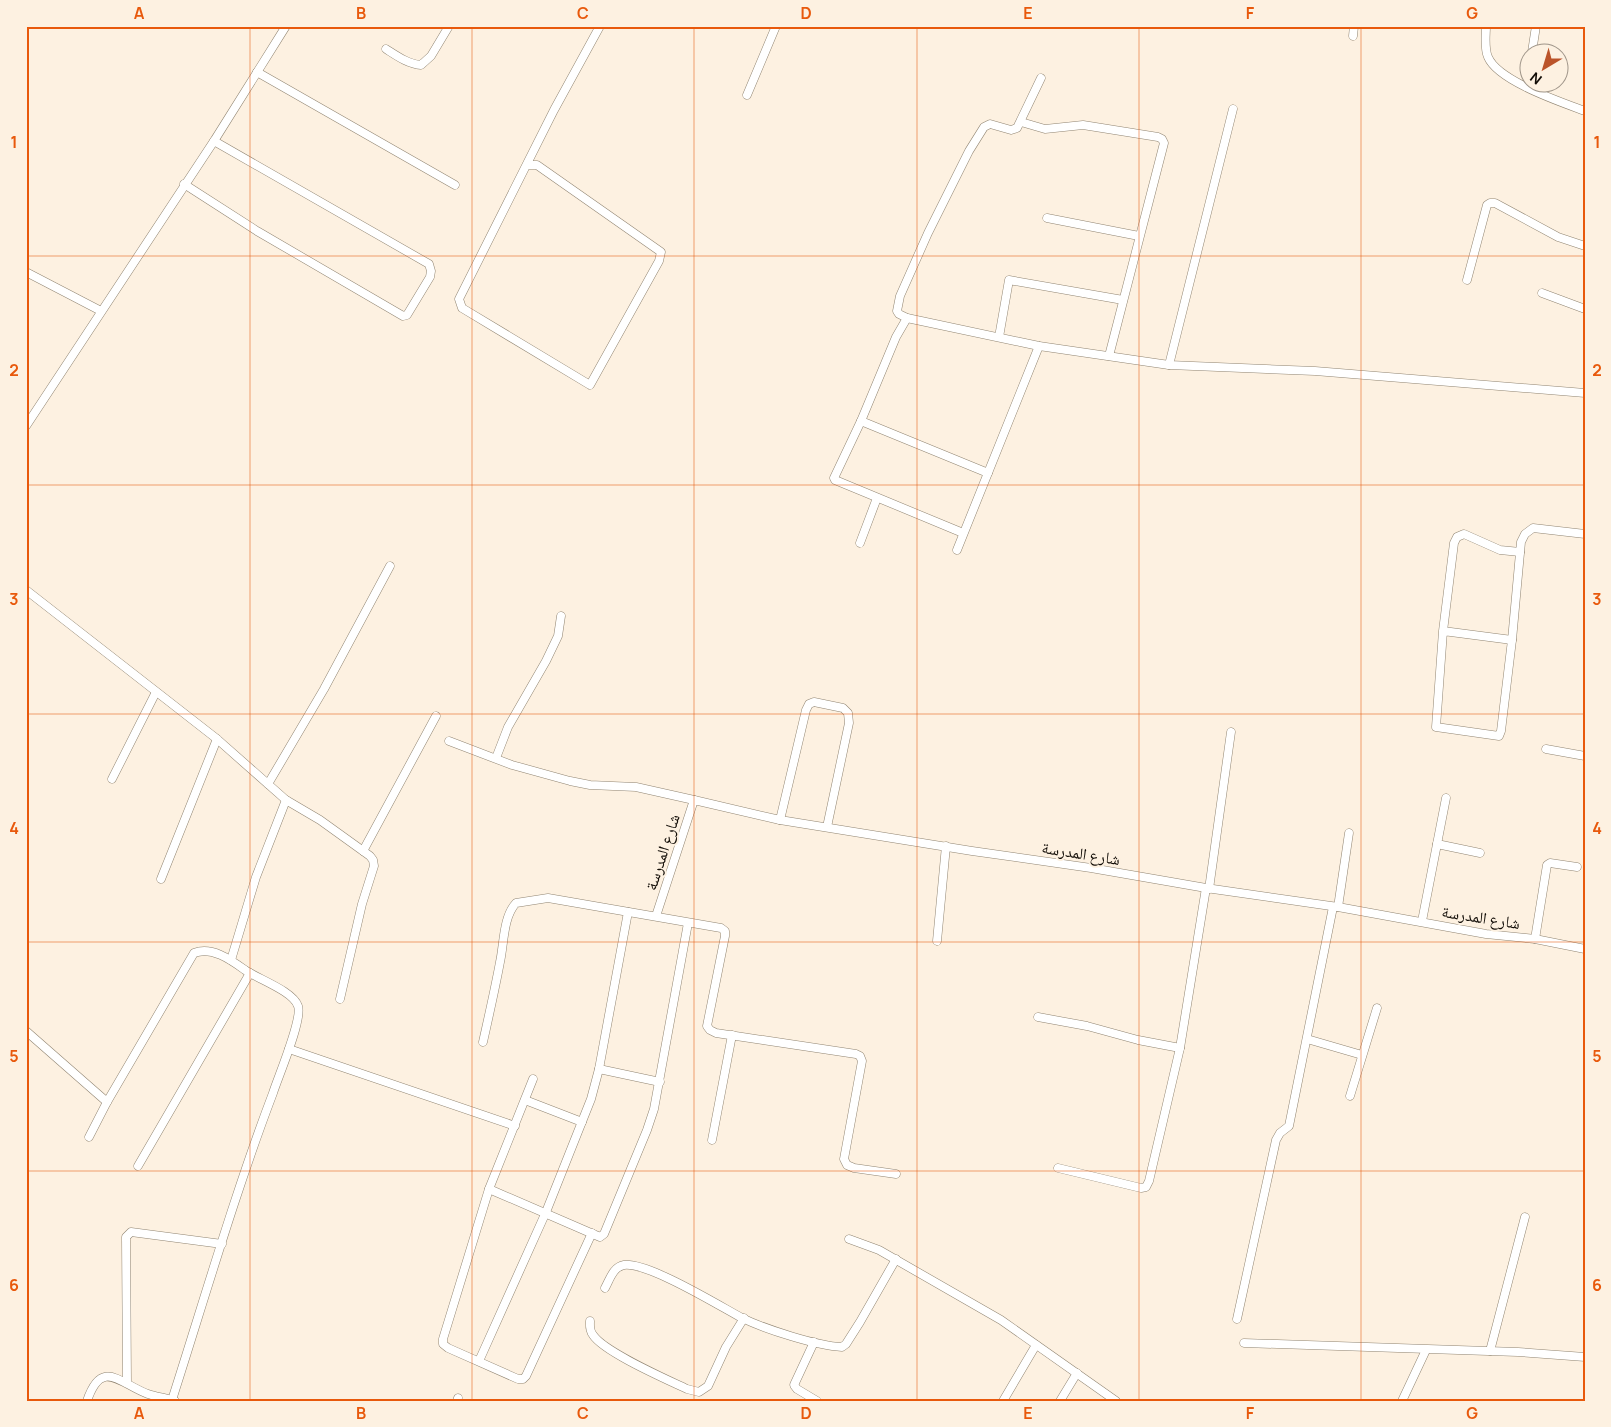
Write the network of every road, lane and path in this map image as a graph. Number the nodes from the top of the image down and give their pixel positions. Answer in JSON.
{"nodes":[{"id":1,"x":286,"y":26,"type":"edge"},
{"id":2,"x":449,"y":26,"type":"edge"},
{"id":3,"x":600,"y":26,"type":"edge"},
{"id":4,"x":776,"y":26,"type":"edge"},
{"id":5,"x":1354,"y":26,"type":"edge"},
{"id":6,"x":1486,"y":26,"type":"edge"},
{"id":7,"x":1536,"y":26,"type":"edge"},
{"id":8,"x":1353,"y":36,"type":"dead end"},
{"id":9,"x":1534,"y":42,"type":"edge"},
{"id":10,"x":386,"y":49,"type":"dead end"},
{"id":11,"x":257,"y":72,"type":"junction"},
{"id":12,"x":1041,"y":78,"type":"dead end"},
{"id":13,"x":1518,"y":82,"type":"edge"},
{"id":14,"x":1537,"y":92,"type":"edge"},
{"id":15,"x":747,"y":95,"type":"dead end"},
{"id":16,"x":1234,"y":109,"type":"dead end"},
{"id":17,"x":1585,"y":111,"type":"edge"},
{"id":18,"x":1021,"y":122,"type":"junction"},
{"id":19,"x":214,"y":141,"type":"junction"},
{"id":20,"x":527,"y":165,"type":"junction"},
{"id":21,"x":184,"y":184,"type":"junction"},
{"id":22,"x":455,"y":185,"type":"dead end"},
{"id":23,"x":1047,"y":218,"type":"dead end"},
{"id":24,"x":1139,"y":236,"type":"junction"},
{"id":25,"x":1585,"y":246,"type":"edge"},
{"id":26,"x":26,"y":272,"type":"edge"},
{"id":27,"x":1467,"y":280,"type":"dead end"},
{"id":28,"x":1542,"y":293,"type":"dead end"},
{"id":29,"x":1123,"y":300,"type":"junction"},
{"id":30,"x":1585,"y":309,"type":"edge"},
{"id":31,"x":101,"y":311,"type":"junction"},
{"id":32,"x":907,"y":318,"type":"junction"},
{"id":33,"x":998,"y":337,"type":"junction"},
{"id":34,"x":1039,"y":346,"type":"junction"},
{"id":35,"x":1109,"y":356,"type":"junction"},
{"id":36,"x":1169,"y":365,"type":"junction"},
{"id":37,"x":1585,"y":393,"type":"edge"},
{"id":38,"x":861,"y":421,"type":"junction"},
{"id":39,"x":26,"y":426,"type":"edge"},
{"id":40,"x":988,"y":473,"type":"junction"},
{"id":41,"x":877,"y":498,"type":"junction"},
{"id":42,"x":964,"y":533,"type":"junction"},
{"id":43,"x":1585,"y":534,"type":"edge"},
{"id":44,"x":860,"y":543,"type":"dead end"},
{"id":45,"x":957,"y":550,"type":"dead end"},
{"id":46,"x":1520,"y":552,"type":"junction"},
{"id":47,"x":390,"y":566,"type":"dead end"},
{"id":48,"x":26,"y":590,"type":"edge"},
{"id":49,"x":561,"y":616,"type":"dead end"},
{"id":50,"x":1443,"y":632,"type":"junction"},
{"id":51,"x":1512,"y":640,"type":"junction"},
{"id":52,"x":156,"y":692,"type":"junction"},
{"id":53,"x":436,"y":716,"type":"dead end"},
{"id":54,"x":1231,"y":732,"type":"dead end"},
{"id":55,"x":217,"y":739,"type":"junction"},
{"id":56,"x":449,"y":741,"type":"dead end"},
{"id":57,"x":1546,"y":749,"type":"dead end"},
{"id":58,"x":1585,"y":756,"type":"edge"},
{"id":59,"x":496,"y":758,"type":"junction"},
{"id":60,"x":112,"y":779,"type":"dead end"},
{"id":61,"x":268,"y":784,"type":"junction"},
{"id":62,"x":1446,"y":798,"type":"dead end"},
{"id":63,"x":286,"y":800,"type":"junction"},
{"id":64,"x":694,"y":800,"type":"junction"},
{"id":65,"x":780,"y":820,"type":"junction"},
{"id":66,"x":827,"y":827,"type":"junction"},
{"id":67,"x":1349,"y":833,"type":"dead end"},
{"id":68,"x":1438,"y":844,"type":"junction"},
{"id":69,"x":946,"y":846,"type":"junction"},
{"id":70,"x":363,"y":850,"type":"junction"},
{"id":71,"x":1480,"y":853,"type":"dead end"},
{"id":72,"x":1577,"y":868,"type":"dead end"},
{"id":73,"x":161,"y":879,"type":"dead end"},
{"id":74,"x":1208,"y":888,"type":"junction"},
{"id":75,"x":1336,"y":907,"type":"junction"},
{"id":76,"x":628,"y":912,"type":"junction"},
{"id":77,"x":656,"y":916,"type":"junction"},
{"id":78,"x":1422,"y":921,"type":"junction"},
{"id":79,"x":688,"y":923,"type":"junction"},
{"id":80,"x":1535,"y":939,"type":"junction"},
{"id":81,"x":938,"y":941,"type":"dead end"},
{"id":82,"x":1585,"y":949,"type":"edge"},
{"id":83,"x":230,"y":960,"type":"junction"},
{"id":84,"x":250,"y":974,"type":"junction"},
{"id":85,"x":340,"y":998,"type":"dead end"},
{"id":86,"x":1377,"y":1008,"type":"dead end"},
{"id":87,"x":1038,"y":1017,"type":"dead end"},
{"id":88,"x":26,"y":1031,"type":"edge"},
{"id":89,"x":732,"y":1035,"type":"junction"},
{"id":90,"x":1307,"y":1039,"type":"junction"},
{"id":91,"x":483,"y":1042,"type":"dead end"},
{"id":92,"x":1180,"y":1048,"type":"junction"},
{"id":93,"x":289,"y":1049,"type":"junction"},
{"id":94,"x":1362,"y":1055,"type":"junction"},
{"id":95,"x":599,"y":1069,"type":"junction"},
{"id":96,"x":533,"y":1080,"type":"dead end"},
{"id":97,"x":660,"y":1082,"type":"junction"},
{"id":98,"x":1350,"y":1096,"type":"dead end"},
{"id":99,"x":525,"y":1100,"type":"junction"},
{"id":100,"x":107,"y":1102,"type":"junction"},
{"id":101,"x":582,"y":1122,"type":"junction"},
{"id":102,"x":515,"y":1126,"type":"junction"},
{"id":103,"x":89,"y":1136,"type":"dead end"},
{"id":104,"x":712,"y":1140,"type":"dead end"},
{"id":105,"x":138,"y":1166,"type":"dead end"},
{"id":106,"x":1058,"y":1168,"type":"dead end"},
{"id":107,"x":896,"y":1174,"type":"dead end"},
{"id":108,"x":489,"y":1189,"type":"junction"},
{"id":109,"x":546,"y":1212,"type":"junction"},
{"id":110,"x":1525,"y":1217,"type":"dead end"},
{"id":111,"x":592,"y":1233,"type":"junction"},
{"id":112,"x":849,"y":1239,"type":"dead end"},
{"id":113,"x":222,"y":1244,"type":"junction"},
{"id":114,"x":896,"y":1259,"type":"junction"},
{"id":115,"x":605,"y":1288,"type":"dead end"},
{"id":116,"x":744,"y":1318,"type":"junction"},
{"id":117,"x":1237,"y":1319,"type":"dead end"},
{"id":118,"x":590,"y":1321,"type":"dead end"},
{"id":119,"x":814,"y":1342,"type":"junction"},
{"id":120,"x":1244,"y":1343,"type":"dead end"},
{"id":121,"x":1036,"y":1345,"type":"junction"},
{"id":122,"x":1426,"y":1350,"type":"junction"},
{"id":123,"x":1490,"y":1351,"type":"junction"},
{"id":124,"x":1585,"y":1357,"type":"edge"},
{"id":125,"x":479,"y":1361,"type":"junction"},
{"id":126,"x":1077,"y":1373,"type":"junction"},
{"id":127,"x":127,"y":1383,"type":"junction"},
{"id":128,"x":173,"y":1400,"type":"edge"},
{"id":129,"x":87,"y":1401,"type":"edge"},
{"id":130,"x":817,"y":1401,"type":"edge"},
{"id":131,"x":1003,"y":1401,"type":"edge"},
{"id":132,"x":1060,"y":1401,"type":"edge"},
{"id":133,"x":1116,"y":1401,"type":"edge"},
{"id":134,"x":1402,"y":1401,"type":"edge"}],
"edges":[{"from":1,"to":11,"type":"street"},
{"from":2,"to":10,"type":"street"},
{"from":3,"to":20,"type":"street"},
{"from":4,"to":15,"type":"street"},
{"from":5,"to":8,"type":"street"},
{"from":6,"to":13,"type":"street"},
{"from":7,"to":9,"type":"street"},
{"from":11,"to":19,"type":"street"},
{"from":11,"to":22,"type":"street"},
{"from":12,"to":18,"type":"street"},
{"from":14,"to":17,"type":"street"},
{"from":16,"to":36,"type":"street"},
{"from":18,"to":24,"type":"street"},
{"from":18,"to":32,"type":"street"},
{"from":19,"to":21,"type":"street"},
{"from":19,"to":21,"type":"street"},
{"from":20,"to":20,"type":"street"},
{"from":21,"to":31,"type":"street"},
{"from":23,"to":24,"type":"street"},
{"from":24,"to":29,"type":"street"},
{"from":25,"to":27,"type":"street"},
{"from":26,"to":31,"type":"street"},
{"from":28,"to":30,"type":"street"},
{"from":29,"to":33,"type":"street"},
{"from":29,"to":35,"type":"street"},
{"from":31,"to":39,"type":"street"},
{"from":32,"to":33,"type":"street"},
{"from":32,"to":38,"type":"street"},
{"from":33,"to":34,"type":"street"},
{"from":34,"to":35,"type":"street"},
{"from":34,"to":40,"type":"street"},
{"from":35,"to":36,"type":"street"},
{"from":36,"to":37,"type":"street"},
{"from":38,"to":40,"type":"street"},
{"from":38,"to":41,"type":"street"},
{"from":40,"to":42,"type":"street"},
{"from":41,"to":42,"type":"street"},
{"from":41,"to":44,"type":"street"},
{"from":42,"to":45,"type":"street"},
{"from":43,"to":46,"type":"street"},
{"from":46,"to":50,"type":"street"},
{"from":46,"to":51,"type":"street"},
{"from":47,"to":61,"type":"street"},
{"from":48,"to":52,"type":"street"},
{"from":49,"to":59,"type":"street"},
{"from":50,"to":51,"type":"street"},
{"from":50,"to":51,"type":"street"},
{"from":52,"to":55,"type":"street"},
{"from":52,"to":60,"type":"street"},
{"from":53,"to":70,"type":"street"},
{"from":54,"to":74,"type":"street"},
{"from":55,"to":61,"type":"street"},
{"from":55,"to":73,"type":"street"},
{"from":56,"to":59,"type":"street"},
{"from":57,"to":58,"type":"street"},
{"from":59,"to":64,"type":"street"},
{"from":61,"to":63,"type":"street"},
{"from":62,"to":68,"type":"street"},
{"from":63,"to":70,"type":"street"},
{"from":63,"to":83,"type":"street"},
{"from":64,"to":65,"type":"street","name":"شارع المدرسة"},
{"from":64,"to":77,"type":"street","name":"شارع المدرسة"},
{"from":65,"to":66,"type":"street","name":"شارع المدرسة"},
{"from":65,"to":66,"type":"street"},
{"from":66,"to":69,"type":"street","name":"شارع المدرسة"},
{"from":67,"to":75,"type":"street"},
{"from":68,"to":71,"type":"street"},
{"from":68,"to":78,"type":"street"},
{"from":69,"to":74,"type":"street","name":"شارع المدرسة"},
{"from":69,"to":81,"type":"street"},
{"from":70,"to":85,"type":"street"},
{"from":72,"to":80,"type":"street"},
{"from":74,"to":75,"type":"street","name":"شارع المدرسة"},
{"from":74,"to":92,"type":"street"},
{"from":75,"to":78,"type":"street","name":"شارع المدرسة"},
{"from":75,"to":90,"type":"street"},
{"from":76,"to":77,"type":"street"},
{"from":76,"to":91,"type":"street"},
{"from":76,"to":95,"type":"street"},
{"from":77,"to":79,"type":"street"},
{"from":78,"to":80,"type":"street","name":"شارع المدرسة"},
{"from":79,"to":89,"type":"street"},
{"from":79,"to":97,"type":"street"},
{"from":80,"to":82,"type":"street","name":"شارع المدرسة"},
{"from":83,"to":84,"type":"street"},
{"from":83,"to":100,"type":"street"},
{"from":84,"to":93,"type":"street"},
{"from":84,"to":105,"type":"street"},
{"from":86,"to":94,"type":"street"},
{"from":87,"to":92,"type":"street"},
{"from":88,"to":100,"type":"street"},
{"from":89,"to":104,"type":"street"},
{"from":89,"to":107,"type":"street"},
{"from":90,"to":94,"type":"street"},
{"from":90,"to":117,"type":"street"},
{"from":92,"to":106,"type":"street"},
{"from":93,"to":102,"type":"street"},
{"from":93,"to":113,"type":"street"},
{"from":94,"to":98,"type":"street"},
{"from":95,"to":97,"type":"street"},
{"from":95,"to":101,"type":"street"},
{"from":96,"to":99,"type":"street"},
{"from":97,"to":111,"type":"street"},
{"from":99,"to":101,"type":"street"},
{"from":99,"to":102,"type":"street"},
{"from":100,"to":103,"type":"street"},
{"from":101,"to":109,"type":"street"},
{"from":102,"to":108,"type":"street"},
{"from":108,"to":109,"type":"street"},
{"from":108,"to":125,"type":"street"},
{"from":109,"to":111,"type":"street"},
{"from":109,"to":125,"type":"street"},
{"from":110,"to":123,"type":"street"},
{"from":111,"to":125,"type":"street"},
{"from":112,"to":114,"type":"street"},
{"from":113,"to":127,"type":"street"},
{"from":113,"to":128,"type":"street"},
{"from":114,"to":119,"type":"street"},
{"from":114,"to":121,"type":"street"},
{"from":115,"to":116,"type":"street"},
{"from":116,"to":118,"type":"street"},
{"from":116,"to":119,"type":"street"},
{"from":119,"to":130,"type":"street"},
{"from":120,"to":122,"type":"street"},
{"from":121,"to":126,"type":"street"},
{"from":121,"to":131,"type":"street"},
{"from":122,"to":123,"type":"street"},
{"from":122,"to":134,"type":"street"},
{"from":123,"to":124,"type":"street"},
{"from":126,"to":132,"type":"street"},
{"from":126,"to":133,"type":"street"},
{"from":127,"to":128,"type":"street"},
{"from":127,"to":129,"type":"street"}]}
